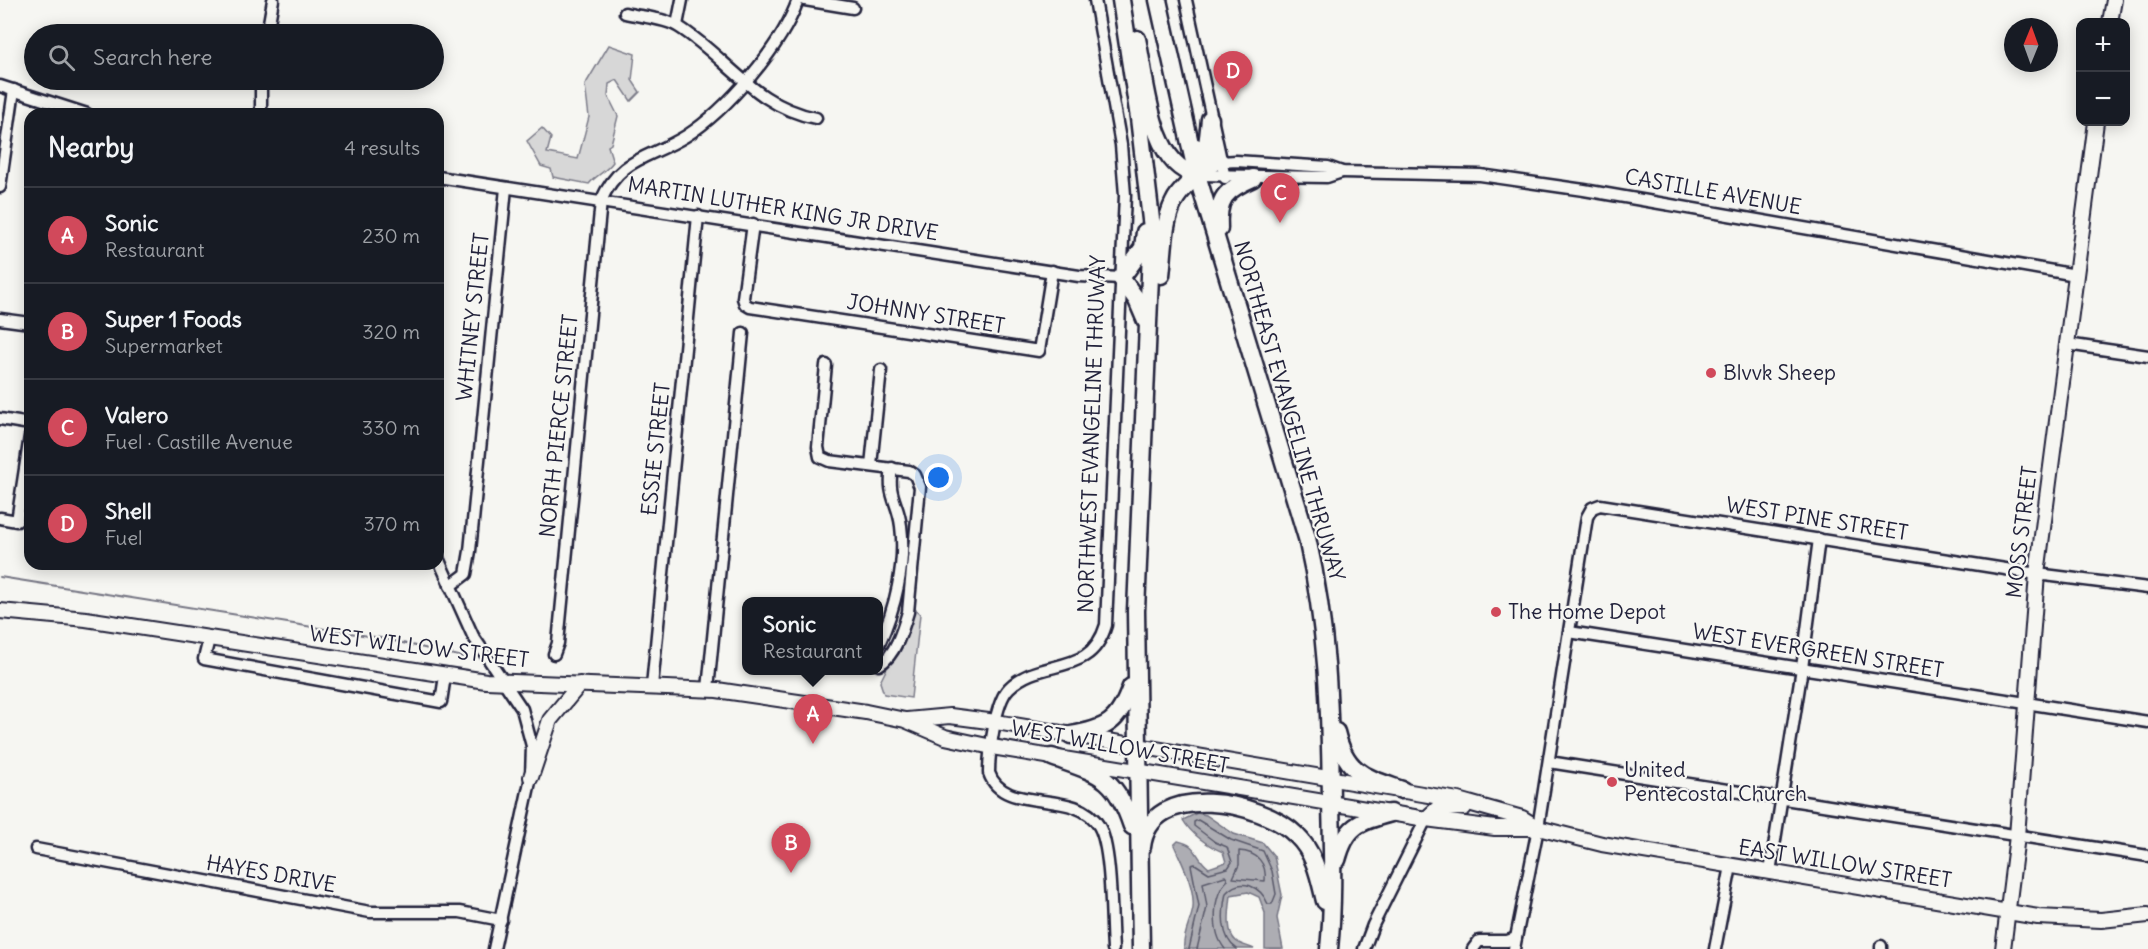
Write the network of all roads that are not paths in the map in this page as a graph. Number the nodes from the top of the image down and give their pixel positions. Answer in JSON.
{"nodes":[{"id":1,"x":273,"y":0,"type":"edge"},
{"id":2,"x":682,"y":0,"type":"edge"},
{"id":3,"x":798,"y":0,"type":"edge"},
{"id":4,"x":805,"y":0,"type":"edge"},
{"id":5,"x":1095,"y":0,"type":"edge"},
{"id":6,"x":1121,"y":0,"type":"edge"},
{"id":7,"x":1129,"y":0,"type":"edge"},
{"id":8,"x":1158,"y":0,"type":"edge"},
{"id":9,"x":1186,"y":0,"type":"edge"},
{"id":10,"x":2114,"y":0,"type":"edge"},
{"id":11,"x":853,"y":8,"type":"dead end"},
{"id":12,"x":625,"y":13,"type":"dead end"},
{"id":13,"x":2111,"y":18,"type":"edge"},
{"id":14,"x":269,"y":24,"type":"edge"},
{"id":15,"x":677,"y":25,"type":"junction"},
{"id":16,"x":746,"y":81,"type":"junction"},
{"id":17,"x":0,"y":86,"type":"edge"},
{"id":18,"x":14,"y":90,"type":"junction"},
{"id":19,"x":261,"y":90,"type":"edge"},
{"id":20,"x":69,"y":108,"type":"edge"},
{"id":21,"x":261,"y":108,"type":"edge"},
{"id":22,"x":816,"y":118,"type":"dead end"},
{"id":23,"x":1210,"y":119,"type":"junction"},
{"id":24,"x":2095,"y":126,"type":"edge"},
{"id":25,"x":1187,"y":137,"type":"junction"},
{"id":26,"x":1204,"y":152,"type":"junction"},
{"id":27,"x":1223,"y":170,"type":"junction"},
{"id":28,"x":1342,"y":172,"type":"junction"},
{"id":29,"x":1197,"y":175,"type":"junction"},
{"id":30,"x":444,"y":178,"type":"edge"},
{"id":31,"x":1253,"y":178,"type":"junction"},
{"id":32,"x":0,"y":187,"type":"edge"},
{"id":33,"x":506,"y":188,"type":"junction"},
{"id":34,"x":601,"y":201,"type":"junction"},
{"id":35,"x":1148,"y":205,"type":"junction"},
{"id":36,"x":698,"y":216,"type":"junction"},
{"id":37,"x":753,"y":224,"type":"junction"},
{"id":38,"x":1221,"y":254,"type":"junction"},
{"id":39,"x":1052,"y":271,"type":"junction"},
{"id":40,"x":2076,"y":274,"type":"junction"},
{"id":41,"x":1121,"y":278,"type":"junction"},
{"id":42,"x":0,"y":319,"type":"edge"},
{"id":43,"x":24,"y":322,"type":"edge"},
{"id":44,"x":1149,"y":329,"type":"junction"},
{"id":45,"x":742,"y":333,"type":"dead end"},
{"id":46,"x":2067,"y":344,"type":"junction"},
{"id":47,"x":2148,"y":356,"type":"edge"},
{"id":48,"x":826,"y":364,"type":"dead end"},
{"id":49,"x":880,"y":370,"type":"dead end"},
{"id":50,"x":1144,"y":413,"type":"junction"},
{"id":51,"x":0,"y":419,"type":"edge"},
{"id":52,"x":24,"y":423,"type":"edge"},
{"id":53,"x":871,"y":465,"type":"junction"},
{"id":54,"x":892,"y":468,"type":"junction"},
{"id":55,"x":24,"y":475,"type":"edge"},
{"id":56,"x":0,"y":518,"type":"edge"},
{"id":57,"x":1819,"y":539,"type":"junction"},
{"id":58,"x":901,"y":547,"type":"junction"},
{"id":59,"x":914,"y":548,"type":"junction"},
{"id":60,"x":443,"y":570,"type":"edge"},
{"id":61,"x":2037,"y":574,"type":"junction"},
{"id":62,"x":450,"y":586,"type":"junction"},
{"id":63,"x":2148,"y":588,"type":"edge"},
{"id":64,"x":0,"y":611,"type":"edge"},
{"id":65,"x":890,"y":617,"type":"junction"},
{"id":66,"x":904,"y":623,"type":"junction"},
{"id":67,"x":1569,"y":632,"type":"junction"},
{"id":68,"x":883,"y":634,"type":"edge"},
{"id":69,"x":209,"y":639,"type":"junction"},
{"id":70,"x":554,"y":654,"type":"dead end"},
{"id":71,"x":883,"y":663,"type":"edge"},
{"id":72,"x":1803,"y":668,"type":"junction"},
{"id":73,"x":1136,"y":675,"type":"junction"},
{"id":74,"x":445,"y":676,"type":"junction"},
{"id":75,"x":506,"y":682,"type":"junction"},
{"id":76,"x":580,"y":684,"type":"junction"},
{"id":77,"x":652,"y":686,"type":"junction"},
{"id":78,"x":708,"y":689,"type":"junction"},
{"id":79,"x":1330,"y":704,"type":"junction"},
{"id":80,"x":2026,"y":704,"type":"junction"},
{"id":81,"x":905,"y":720,"type":"junction"},
{"id":82,"x":996,"y":722,"type":"junction"},
{"id":83,"x":2148,"y":722,"type":"edge"},
{"id":84,"x":1071,"y":735,"type":"junction"},
{"id":85,"x":1136,"y":745,"type":"junction"},
{"id":86,"x":992,"y":747,"type":"junction"},
{"id":87,"x":1052,"y":757,"type":"junction"},
{"id":88,"x":1549,"y":762,"type":"junction"},
{"id":89,"x":1136,"y":771,"type":"junction"},
{"id":90,"x":531,"y":777,"type":"junction"},
{"id":91,"x":1331,"y":777,"type":"junction"},
{"id":92,"x":1402,"y":790,"type":"junction"},
{"id":93,"x":1783,"y":799,"type":"junction"},
{"id":94,"x":1331,"y":804,"type":"junction"},
{"id":95,"x":1487,"y":807,"type":"junction"},
{"id":96,"x":1391,"y":813,"type":"junction"},
{"id":97,"x":1426,"y":819,"type":"junction"},
{"id":98,"x":1538,"y":828,"type":"junction"},
{"id":99,"x":2017,"y":836,"type":"junction"},
{"id":100,"x":1137,"y":842,"type":"junction"},
{"id":101,"x":36,"y":849,"type":"dead end"},
{"id":102,"x":2148,"y":856,"type":"edge"},
{"id":103,"x":1731,"y":866,"type":"junction"},
{"id":104,"x":1138,"y":873,"type":"junction"},
{"id":105,"x":1770,"y":873,"type":"junction"},
{"id":106,"x":1332,"y":881,"type":"junction"},
{"id":107,"x":2009,"y":912,"type":"junction"},
{"id":108,"x":2148,"y":915,"type":"edge"},
{"id":109,"x":501,"y":920,"type":"junction"},
{"id":110,"x":1331,"y":928,"type":"junction"},
{"id":111,"x":1516,"y":938,"type":"junction"},
{"id":112,"x":494,"y":949,"type":"edge"},
{"id":113,"x":1113,"y":949,"type":"edge"},
{"id":114,"x":1141,"y":949,"type":"edge"},
{"id":115,"x":1329,"y":949,"type":"edge"},
{"id":116,"x":1364,"y":949,"type":"edge"},
{"id":117,"x":1473,"y":949,"type":"edge"},
{"id":118,"x":1514,"y":949,"type":"edge"},
{"id":119,"x":1715,"y":949,"type":"edge"},
{"id":120,"x":2003,"y":949,"type":"edge"}],
"edges":[{"from":1,"to":14,"type":"street"},
{"from":2,"to":15,"type":"street"},
{"from":3,"to":16,"type":"street"},
{"from":4,"to":11,"type":"street"},
{"from":5,"to":41,"type":"street","name":"NORTHWEST EVANGELINE THRUWAY"},
{"from":6,"to":35,"type":"highway"},
{"from":7,"to":29,"type":"highway"},
{"from":8,"to":25,"type":"highway","name":"NORTHEAST EVANGELINE THRUWAY"},
{"from":9,"to":23,"type":"street"},
{"from":10,"to":13,"type":"main road"},
{"from":12,"to":15,"type":"street"},
{"from":15,"to":16,"type":"street"},
{"from":16,"to":22,"type":"street"},
{"from":16,"to":34,"type":"street"},
{"from":17,"to":18,"type":"street"},
{"from":18,"to":20,"type":"street"},
{"from":18,"to":32,"type":"street"},
{"from":19,"to":21,"type":"street"},
{"from":23,"to":26,"type":"highway"},
{"from":23,"to":27,"type":"street"},
{"from":24,"to":40,"type":"main road","name":"MOSS STREET"},
{"from":25,"to":26,"type":"highway"},
{"from":25,"to":29,"type":"highway","name":"NORTHEAST EVANGELINE THRUWAY"},
{"from":26,"to":27,"type":"highway"},
{"from":26,"to":29,"type":"highway"},
{"from":27,"to":28,"type":"street","name":"CASTILLE AVENUE"},
{"from":27,"to":29,"type":"street","name":"CASTILLE AVENUE"},
{"from":27,"to":31,"type":"street","name":"CASTILLE AVENUE"},
{"from":28,"to":31,"type":"street","name":"CASTILLE AVENUE"},
{"from":28,"to":40,"type":"street","name":"CASTILLE AVENUE"},
{"from":29,"to":38,"type":"highway","name":"NORTHEAST EVANGELINE THRUWAY"},
{"from":29,"to":50,"type":"highway"},
{"from":30,"to":33,"type":"street","name":"MARTIN LUTHER KING JR DRIVE"},
{"from":31,"to":38,"type":"highway"},
{"from":33,"to":34,"type":"street","name":"MARTIN LUTHER KING JR DRIVE"},
{"from":33,"to":62,"type":"street","name":"WHITNEY STREET"},
{"from":34,"to":36,"type":"street","name":"MARTIN LUTHER KING JR DRIVE"},
{"from":34,"to":70,"type":"street","name":"NORTH PIERCE STREET"},
{"from":35,"to":41,"type":"highway"},
{"from":35,"to":44,"type":"highway"},
{"from":36,"to":37,"type":"street","name":"MARTIN LUTHER KING JR DRIVE"},
{"from":36,"to":77,"type":"street","name":"ESSIE STREET"},
{"from":37,"to":39,"type":"street","name":"MARTIN LUTHER KING JR DRIVE"},
{"from":37,"to":39,"type":"street","name":"JOHNNY STREET"},
{"from":38,"to":79,"type":"highway","name":"NORTHEAST EVANGELINE THRUWAY"},
{"from":39,"to":41,"type":"street","name":"MARTIN LUTHER KING JR DRIVE"},
{"from":40,"to":46,"type":"main road","name":"MOSS STREET"},
{"from":41,"to":44,"type":"highway"},
{"from":41,"to":82,"type":"street","name":"NORTHWEST EVANGELINE THRUWAY"},
{"from":42,"to":43,"type":"street"},
{"from":44,"to":50,"type":"highway"},
{"from":45,"to":78,"type":"street"},
{"from":46,"to":47,"type":"street"},
{"from":46,"to":61,"type":"main road","name":"MOSS STREET"},
{"from":48,"to":53,"type":"street"},
{"from":49,"to":53,"type":"street"},
{"from":50,"to":73,"type":"highway"},
{"from":51,"to":52,"type":"street"},
{"from":53,"to":54,"type":"street"},
{"from":54,"to":58,"type":"street"},
{"from":54,"to":59,"type":"street"},
{"from":55,"to":56,"type":"street"},
{"from":57,"to":61,"type":"street","name":"WEST PINE STREET"},
{"from":57,"to":67,"type":"street","name":"WEST PINE STREET"},
{"from":57,"to":72,"type":"street"},
{"from":58,"to":59,"type":"street"},
{"from":58,"to":65,"type":"street"},
{"from":59,"to":66,"type":"street"},
{"from":60,"to":62,"type":"street"},
{"from":61,"to":63,"type":"street","name":"WEST PINE STREET"},
{"from":61,"to":80,"type":"main road","name":"MOSS STREET"},
{"from":62,"to":75,"type":"street"},
{"from":64,"to":69,"type":"main road","name":"WEST WILLOW STREET"},
{"from":65,"to":66,"type":"street"},
{"from":65,"to":68,"type":"street"},
{"from":66,"to":71,"type":"street"},
{"from":67,"to":72,"type":"street","name":"WEST EVERGREEN STREET"},
{"from":67,"to":88,"type":"street"},
{"from":69,"to":74,"type":"main road","name":"WEST WILLOW STREET"},
{"from":69,"to":74,"type":"street"},
{"from":72,"to":80,"type":"street","name":"WEST EVERGREEN STREET"},
{"from":72,"to":93,"type":"street"},
{"from":73,"to":84,"type":"highway"},
{"from":73,"to":85,"type":"highway"},
{"from":74,"to":75,"type":"main road","name":"WEST WILLOW STREET"},
{"from":75,"to":76,"type":"main road","name":"WEST WILLOW STREET"},
{"from":75,"to":90,"type":"street"},
{"from":76,"to":77,"type":"main road","name":"WEST WILLOW STREET"},
{"from":76,"to":90,"type":"main road"},
{"from":77,"to":78,"type":"main road","name":"WEST WILLOW STREET"},
{"from":78,"to":81,"type":"main road","name":"WEST WILLOW STREET"},
{"from":79,"to":91,"type":"highway","name":"NORTHEAST EVANGELINE THRUWAY"},
{"from":79,"to":92,"type":"highway"},
{"from":80,"to":83,"type":"street","name":"WEST EVERGREEN STREET"},
{"from":80,"to":99,"type":"main road","name":"MOSS STREET"},
{"from":81,"to":82,"type":"main road","name":"WEST WILLOW STREET"},
{"from":81,"to":86,"type":"main road","name":"WEST WILLOW STREET"},
{"from":82,"to":84,"type":"main road","name":"WEST WILLOW STREET"},
{"from":82,"to":86,"type":"street","name":"NORTHWEST EVANGELINE THRUWAY"},
{"from":84,"to":85,"type":"main road","name":"WEST WILLOW STREET"},
{"from":85,"to":89,"type":"highway"},
{"from":85,"to":91,"type":"main road","name":"WEST WILLOW STREET"},
{"from":86,"to":87,"type":"main road","name":"WEST WILLOW STREET"},
{"from":86,"to":113,"type":"street","name":"NORTHWEST EVANGELINE THRUWAY"},
{"from":87,"to":89,"type":"main road","name":"WEST WILLOW STREET"},
{"from":87,"to":100,"type":"highway"},
{"from":88,"to":93,"type":"street"},
{"from":88,"to":98,"type":"street"},
{"from":89,"to":94,"type":"main road","name":"WEST WILLOW STREET"},
{"from":89,"to":100,"type":"highway"},
{"from":90,"to":109,"type":"street"},
{"from":91,"to":92,"type":"main road","name":"EAST WILLOW STREET"},
{"from":91,"to":94,"type":"highway","name":"NORTHEAST EVANGELINE THRUWAY"},
{"from":92,"to":95,"type":"main road","name":"EAST WILLOW STREET"},
{"from":93,"to":99,"type":"street"},
{"from":93,"to":105,"type":"street"},
{"from":94,"to":96,"type":"main road","name":"EAST WILLOW STREET"},
{"from":94,"to":106,"type":"highway","name":"NORTHEAST EVANGELINE THRUWAY"},
{"from":95,"to":97,"type":"main road"},
{"from":95,"to":98,"type":"main road","name":"EAST WILLOW STREET"},
{"from":96,"to":97,"type":"main road","name":"EAST WILLOW STREET"},
{"from":96,"to":106,"type":"highway"},
{"from":97,"to":98,"type":"main road","name":"EAST WILLOW STREET"},
{"from":97,"to":116,"type":"street"},
{"from":98,"to":103,"type":"main road","name":"EAST WILLOW STREET"},
{"from":98,"to":111,"type":"street"},
{"from":99,"to":102,"type":"street"},
{"from":99,"to":107,"type":"main road","name":"MOSS STREET"},
{"from":100,"to":104,"type":"highway"},
{"from":101,"to":109,"type":"street","name":"HAYES DRIVE"},
{"from":103,"to":105,"type":"main road","name":"EAST WILLOW STREET"},
{"from":103,"to":119,"type":"street"},
{"from":104,"to":110,"type":"highway"},
{"from":104,"to":114,"type":"highway"},
{"from":105,"to":107,"type":"main road","name":"EAST WILLOW STREET"},
{"from":106,"to":110,"type":"highway","name":"NORTHEAST EVANGELINE THRUWAY"},
{"from":107,"to":108,"type":"main road","name":"EAST WILLOW STREET"},
{"from":107,"to":120,"type":"main road","name":"MOSS STREET"},
{"from":109,"to":112,"type":"street"},
{"from":110,"to":115,"type":"highway","name":"NORTHEAST EVANGELINE THRUWAY"},
{"from":111,"to":117,"type":"street"},
{"from":111,"to":118,"type":"street"}]}
